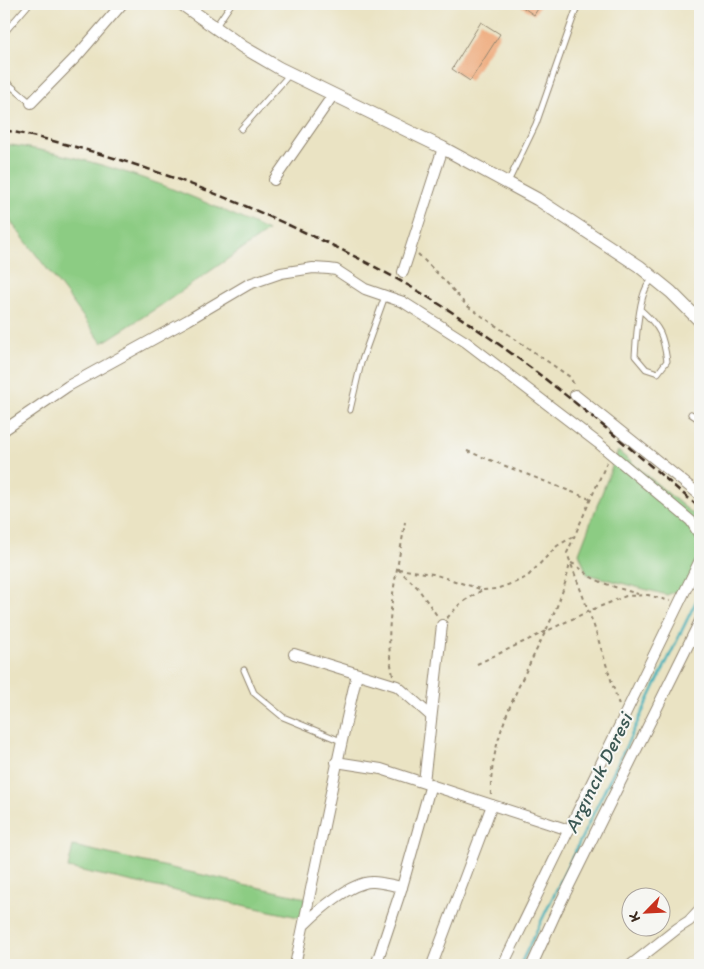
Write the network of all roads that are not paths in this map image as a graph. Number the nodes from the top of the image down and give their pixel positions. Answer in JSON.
{"nodes":[{"id":1,"x":29,"y":4,"type":"edge"},
{"id":2,"x":122,"y":4,"type":"edge"},
{"id":3,"x":182,"y":4,"type":"edge"},
{"id":4,"x":231,"y":4,"type":"edge"},
{"id":5,"x":578,"y":4,"type":"edge"},
{"id":6,"x":215,"y":28,"type":"junction"},
{"id":7,"x":4,"y":34,"type":"edge"},
{"id":8,"x":290,"y":74,"type":"junction"},
{"id":9,"x":4,"y":80,"type":"edge"},
{"id":10,"x":334,"y":95,"type":"junction"},
{"id":11,"x":31,"y":103,"type":"joint"},
{"id":12,"x":241,"y":129,"type":"dead end"},
{"id":13,"x":443,"y":148,"type":"junction"},
{"id":14,"x":274,"y":180,"type":"dead end"},
{"id":15,"x":508,"y":182,"type":"junction"},
{"id":16,"x":403,"y":272,"type":"dead end"},
{"id":17,"x":654,"y":278,"type":"junction"},
{"id":18,"x":385,"y":296,"type":"junction"},
{"id":19,"x":641,"y":310,"type":"junction"},
{"id":20,"x":700,"y":321,"type":"edge"},
{"id":21,"x":575,"y":395,"type":"road end"},
{"id":22,"x":350,"y":410,"type":"dead end"},
{"id":23,"x":692,"y":414,"type":"dead end"},
{"id":24,"x":700,"y":420,"type":"edge"},
{"id":25,"x":4,"y":430,"type":"edge"},
{"id":26,"x":700,"y":495,"type":"edge"},
{"id":27,"x":700,"y":536,"type":"edge"},
{"id":28,"x":700,"y":560,"type":"edge"},
{"id":29,"x":700,"y":622,"type":"edge"},
{"id":30,"x":442,"y":625,"type":"road end"},
{"id":31,"x":294,"y":654,"type":"dead end"},
{"id":32,"x":244,"y":670,"type":"dead end"},
{"id":33,"x":356,"y":674,"type":"junction"},
{"id":34,"x":431,"y":716,"type":"junction"},
{"id":35,"x":341,"y":741,"type":"junction"},
{"id":36,"x":336,"y":762,"type":"junction"},
{"id":37,"x":427,"y":783,"type":"junction"},
{"id":38,"x":492,"y":805,"type":"junction"},
{"id":39,"x":569,"y":830,"type":"junction"},
{"id":40,"x":402,"y":887,"type":"junction"},
{"id":41,"x":700,"y":909,"type":"edge"},
{"id":42,"x":304,"y":925,"type":"junction"},
{"id":43,"x":295,"y":965,"type":"edge"},
{"id":44,"x":376,"y":965,"type":"edge"},
{"id":45,"x":432,"y":965,"type":"edge"},
{"id":46,"x":503,"y":965,"type":"edge"},
{"id":47,"x":532,"y":965,"type":"edge"},
{"id":48,"x":631,"y":965,"type":"edge"}],
"edges":[{"from":1,"to":7,"type":"lane"},
{"from":2,"to":11,"type":"street"},
{"from":3,"to":6,"type":"street"},
{"from":4,"to":6,"type":"lane"},
{"from":5,"to":15,"type":"lane"},
{"from":6,"to":8,"type":"street"},
{"from":8,"to":10,"type":"street"},
{"from":8,"to":12,"type":"lane"},
{"from":9,"to":11,"type":"lane"},
{"from":10,"to":13,"type":"street"},
{"from":10,"to":14,"type":"street"},
{"from":13,"to":15,"type":"street"},
{"from":13,"to":16,"type":"street"},
{"from":15,"to":17,"type":"street"},
{"from":17,"to":19,"type":"lane"},
{"from":17,"to":20,"type":"street"},
{"from":18,"to":22,"type":"lane"},
{"from":18,"to":25,"type":"street"},
{"from":18,"to":27,"type":"street"},
{"from":19,"to":19,"type":"lane"},
{"from":21,"to":26,"type":"street"},
{"from":23,"to":24,"type":"lane"},
{"from":28,"to":39,"type":"street"},
{"from":29,"to":47,"type":"street"},
{"from":30,"to":34,"type":"street"},
{"from":31,"to":33,"type":"street"},
{"from":32,"to":35,"type":"lane"},
{"from":33,"to":34,"type":"street"},
{"from":33,"to":35,"type":"street"},
{"from":34,"to":37,"type":"street"},
{"from":35,"to":36,"type":"street"},
{"from":36,"to":37,"type":"street"},
{"from":36,"to":42,"type":"street"},
{"from":37,"to":38,"type":"street"},
{"from":37,"to":40,"type":"street"},
{"from":38,"to":39,"type":"street"},
{"from":38,"to":45,"type":"street"},
{"from":39,"to":46,"type":"street"},
{"from":40,"to":42,"type":"street"},
{"from":40,"to":44,"type":"street"},
{"from":41,"to":48,"type":"street"},
{"from":42,"to":43,"type":"street"}]}
